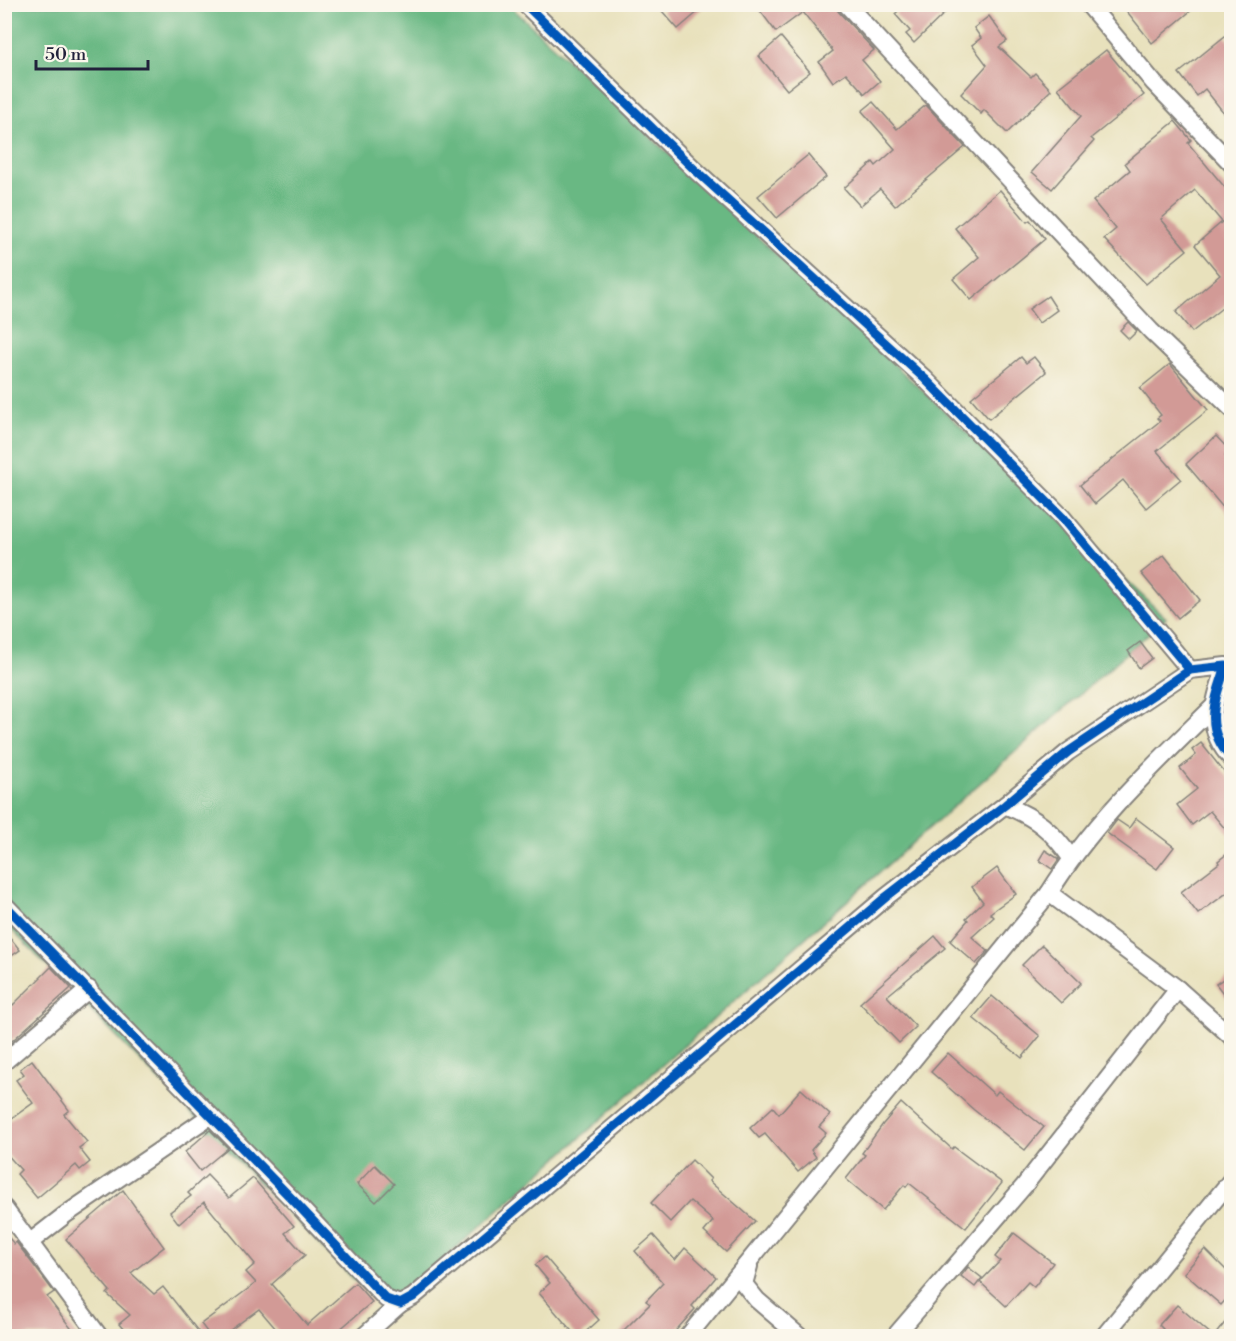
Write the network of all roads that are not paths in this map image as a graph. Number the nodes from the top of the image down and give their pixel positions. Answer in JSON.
{"nodes":[{"id":1,"x":525,"y":4,"type":"edge"},
{"id":2,"x":846,"y":4,"type":"edge"},
{"id":3,"x":1088,"y":4,"type":"edge"},
{"id":4,"x":1232,"y":164,"type":"edge"},
{"id":5,"x":1232,"y":409,"type":"edge"},
{"id":6,"x":1229,"y":663,"type":"edge"},
{"id":7,"x":1190,"y":670,"type":"junction"},
{"id":8,"x":1213,"y":707,"type":"junction"},
{"id":9,"x":1232,"y":759,"type":"edge"},
{"id":10,"x":1005,"y":805,"type":"junction"},
{"id":11,"x":1071,"y":858,"type":"junction"},
{"id":12,"x":1049,"y":893,"type":"junction"},
{"id":13,"x":4,"y":904,"type":"edge"},
{"id":14,"x":89,"y":989,"type":"junction"},
{"id":15,"x":1178,"y":989,"type":"junction"},
{"id":16,"x":1232,"y":1037,"type":"edge"},
{"id":17,"x":4,"y":1062,"type":"edge"},
{"id":18,"x":210,"y":1116,"type":"junction"},
{"id":19,"x":1232,"y":1179,"type":"edge"},
{"id":20,"x":4,"y":1208,"type":"edge"},
{"id":21,"x":29,"y":1243,"type":"junction"},
{"id":22,"x":750,"y":1262,"type":"junction"},
{"id":23,"x":400,"y":1304,"type":"junction"},
{"id":24,"x":99,"y":1336,"type":"edge"},
{"id":25,"x":364,"y":1336,"type":"edge"},
{"id":26,"x":688,"y":1336,"type":"edge"},
{"id":27,"x":799,"y":1336,"type":"edge"},
{"id":28,"x":895,"y":1336,"type":"edge"},
{"id":29,"x":1104,"y":1336,"type":"edge"}],
"edges":[{"from":1,"to":7,"type":"street"},
{"from":2,"to":5,"type":"street"},
{"from":3,"to":4,"type":"street"},
{"from":6,"to":7,"type":"street"},
{"from":6,"to":8,"type":"street"},
{"from":7,"to":10,"type":"street"},
{"from":8,"to":9,"type":"street"},
{"from":8,"to":11,"type":"street"},
{"from":10,"to":11,"type":"street"},
{"from":10,"to":23,"type":"street"},
{"from":11,"to":12,"type":"street"},
{"from":12,"to":15,"type":"street"},
{"from":12,"to":22,"type":"street"},
{"from":13,"to":14,"type":"street"},
{"from":14,"to":17,"type":"street"},
{"from":14,"to":18,"type":"street"},
{"from":15,"to":16,"type":"street"},
{"from":15,"to":28,"type":"street"},
{"from":18,"to":21,"type":"street"},
{"from":18,"to":23,"type":"street"},
{"from":19,"to":29,"type":"street"},
{"from":20,"to":21,"type":"street"},
{"from":21,"to":24,"type":"street"},
{"from":22,"to":26,"type":"street"},
{"from":22,"to":27,"type":"street"},
{"from":23,"to":25,"type":"street"}]}
